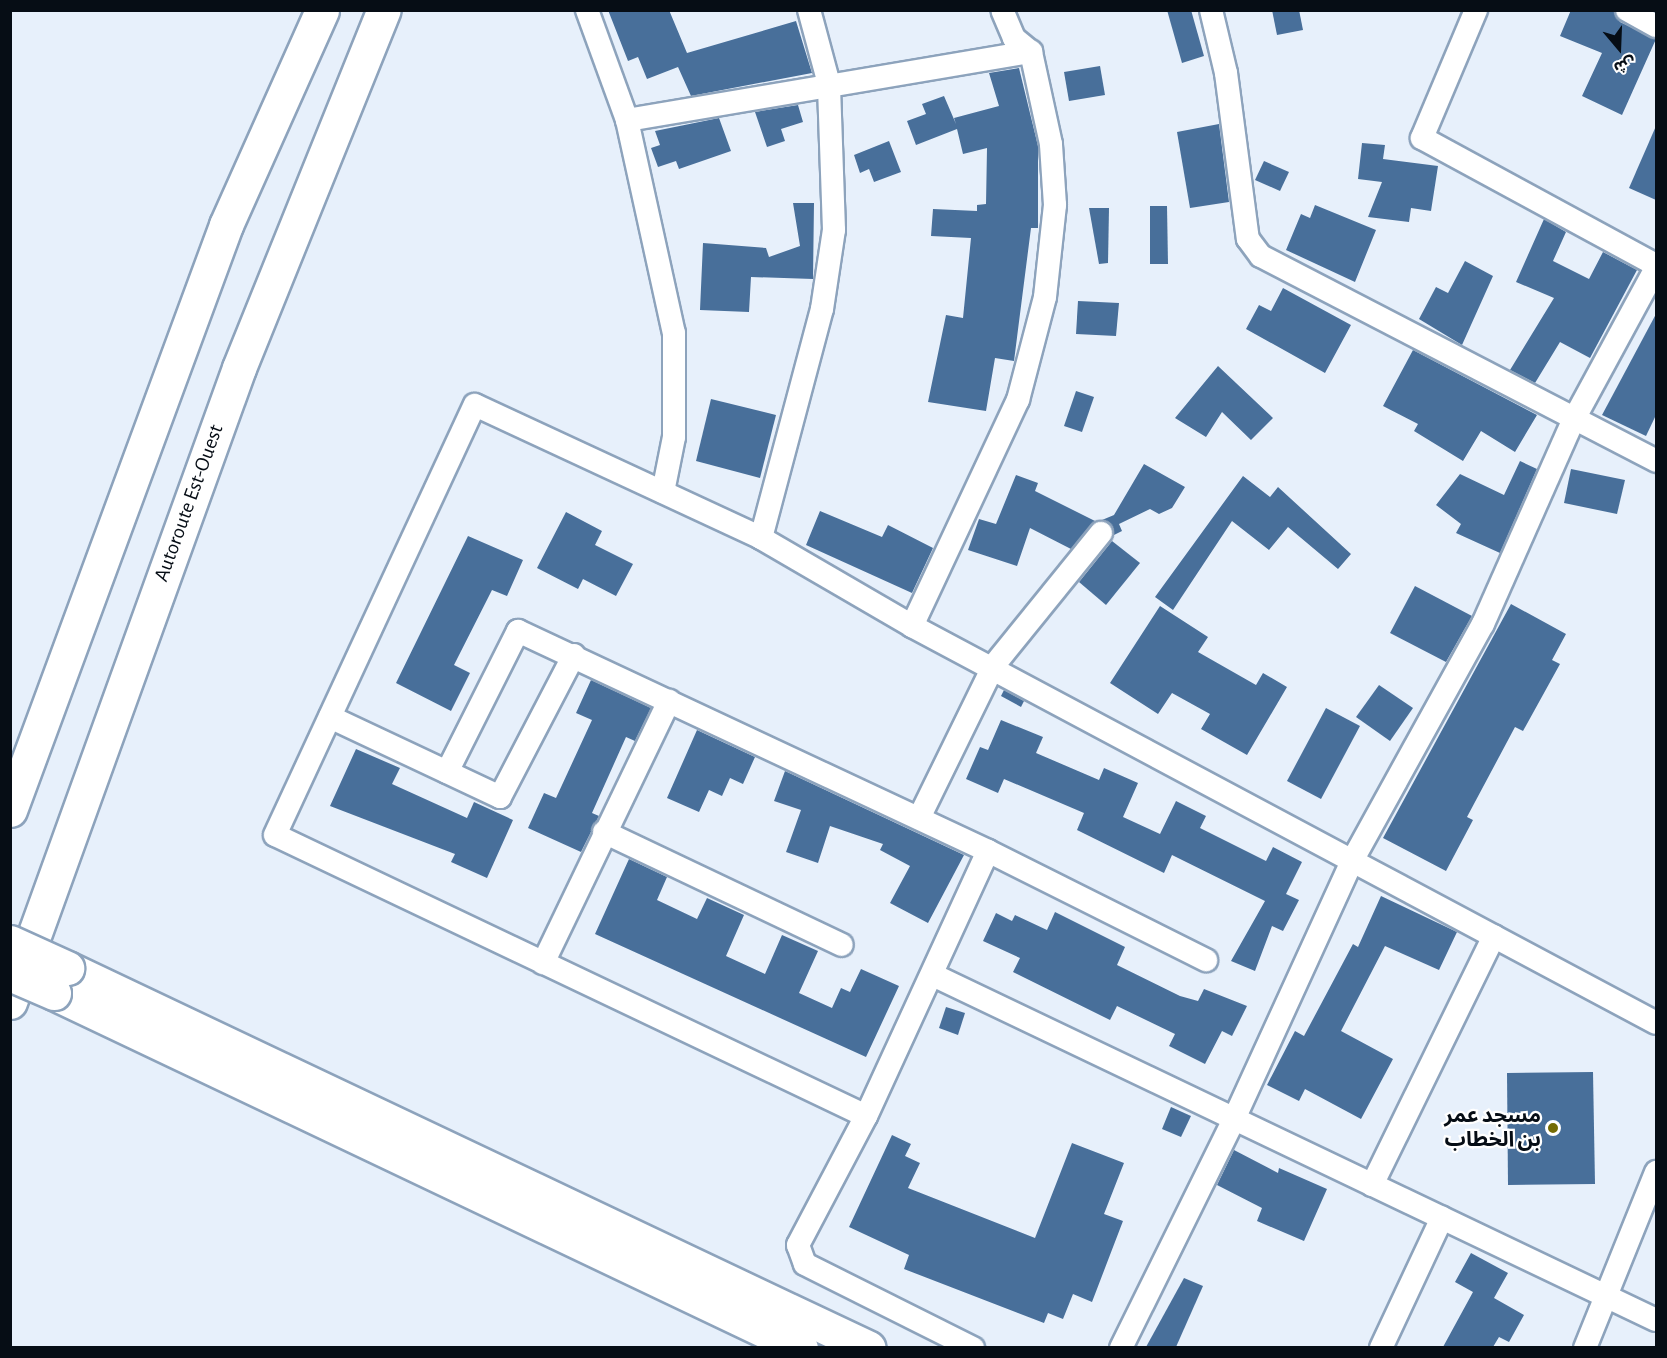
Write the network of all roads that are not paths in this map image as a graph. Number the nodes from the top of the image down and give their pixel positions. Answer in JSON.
{"nodes":[{"id":1,"x":322,"y":10,"type":"edge"},
{"id":2,"x":384,"y":10,"type":"edge"},
{"id":3,"x":587,"y":10,"type":"edge"},
{"id":4,"x":809,"y":10,"type":"edge"},
{"id":5,"x":1002,"y":10,"type":"edge"},
{"id":6,"x":1211,"y":10,"type":"edge"},
{"id":7,"x":1476,"y":10,"type":"edge"},
{"id":8,"x":1627,"y":10,"type":"edge"},
{"id":9,"x":1656,"y":26,"type":"edge"},
{"id":10,"x":1030,"y":52,"type":"junction"},
{"id":11,"x":829,"y":84,"type":"junction"},
{"id":12,"x":627,"y":120,"type":"junction"},
{"id":13,"x":1656,"y":267,"type":"edge"},
{"id":14,"x":1574,"y":419,"type":"junction"},
{"id":15,"x":1656,"y":461,"type":"edge"},
{"id":16,"x":663,"y":492,"type":"junction"},
{"id":17,"x":1101,"y":533,"type":"dead end"},
{"id":18,"x":760,"y":538,"type":"junction"},
{"id":19,"x":912,"y":626,"type":"junction"},
{"id":20,"x":573,"y":655,"type":"junction"},
{"id":21,"x":994,"y":665,"type":"junction"},
{"id":22,"x":669,"y":700,"type":"junction"},
{"id":23,"x":330,"y":717,"type":"junction"},
{"id":24,"x":447,"y":772,"type":"junction"},
{"id":25,"x":10,"y":810,"type":"edge"},
{"id":26,"x":919,"y":818,"type":"junction"},
{"id":27,"x":604,"y":832,"type":"junction"},
{"id":28,"x":988,"y":851,"type":"junction"},
{"id":29,"x":1352,"y":861,"type":"junction"},
{"id":30,"x":1494,"y":936,"type":"junction"},
{"id":31,"x":10,"y":942,"type":"edge"},
{"id":32,"x":842,"y":945,"type":"dead end"},
{"id":33,"x":1206,"y":960,"type":"dead end"},
{"id":34,"x":543,"y":963,"type":"junction"},
{"id":35,"x":10,"y":974,"type":"edge"},
{"id":36,"x":933,"y":975,"type":"junction"},
{"id":37,"x":60,"y":981,"type":"junction"},
{"id":38,"x":10,"y":1002,"type":"edge"},
{"id":39,"x":1656,"y":1023,"type":"edge"},
{"id":40,"x":866,"y":1116,"type":"junction"},
{"id":41,"x":1234,"y":1119,"type":"junction"},
{"id":42,"x":1656,"y":1172,"type":"edge"},
{"id":43,"x":1372,"y":1185,"type":"junction"},
{"id":44,"x":1442,"y":1218,"type":"junction"},
{"id":45,"x":1603,"y":1295,"type":"junction"},
{"id":46,"x":1656,"y":1320,"type":"edge"},
{"id":47,"x":801,"y":1347,"type":"edge"},
{"id":48,"x":869,"y":1347,"type":"edge"},
{"id":49,"x":974,"y":1347,"type":"edge"},
{"id":50,"x":1121,"y":1347,"type":"edge"},
{"id":51,"x":1381,"y":1347,"type":"edge"},
{"id":52,"x":1586,"y":1347,"type":"edge"}],
"edges":[{"from":1,"to":25,"type":"highway"},
{"from":2,"to":38,"type":"highway","name":"Autoroute Est-Ouest"},
{"from":3,"to":12,"type":"street"},
{"from":4,"to":11,"type":"street"},
{"from":5,"to":10,"type":"street"},
{"from":6,"to":14,"type":"street"},
{"from":7,"to":13,"type":"street"},
{"from":8,"to":9,"type":"street"},
{"from":10,"to":11,"type":"street"},
{"from":10,"to":19,"type":"street"},
{"from":11,"to":12,"type":"street"},
{"from":11,"to":18,"type":"street"},
{"from":12,"to":16,"type":"street"},
{"from":13,"to":14,"type":"street"},
{"from":14,"to":15,"type":"street"},
{"from":14,"to":29,"type":"street"},
{"from":16,"to":18,"type":"street"},
{"from":16,"to":23,"type":"street"},
{"from":17,"to":21,"type":"street"},
{"from":18,"to":19,"type":"street"},
{"from":19,"to":21,"type":"street"},
{"from":20,"to":22,"type":"street"},
{"from":20,"to":24,"type":"street"},
{"from":20,"to":24,"type":"street"},
{"from":21,"to":26,"type":"street"},
{"from":21,"to":29,"type":"street"},
{"from":22,"to":26,"type":"street"},
{"from":22,"to":27,"type":"street"},
{"from":23,"to":24,"type":"street"},
{"from":23,"to":34,"type":"street"},
{"from":26,"to":28,"type":"street"},
{"from":27,"to":32,"type":"street"},
{"from":27,"to":34,"type":"street"},
{"from":28,"to":33,"type":"street"},
{"from":28,"to":36,"type":"street"},
{"from":29,"to":30,"type":"street"},
{"from":29,"to":41,"type":"street"},
{"from":30,"to":39,"type":"street"},
{"from":30,"to":43,"type":"street"},
{"from":31,"to":37,"type":"highway","bridge":true},
{"from":34,"to":40,"type":"street"},
{"from":35,"to":37,"type":"highway","bridge":true},
{"from":36,"to":40,"type":"street"},
{"from":36,"to":41,"type":"street"},
{"from":37,"to":47,"type":"highway"},
{"from":37,"to":48,"type":"highway"},
{"from":40,"to":49,"type":"street"},
{"from":41,"to":43,"type":"street"},
{"from":41,"to":50,"type":"street"},
{"from":42,"to":45,"type":"street"},
{"from":43,"to":44,"type":"street"},
{"from":44,"to":45,"type":"street"},
{"from":44,"to":51,"type":"street"},
{"from":45,"to":46,"type":"street"},
{"from":45,"to":52,"type":"street"}]}
